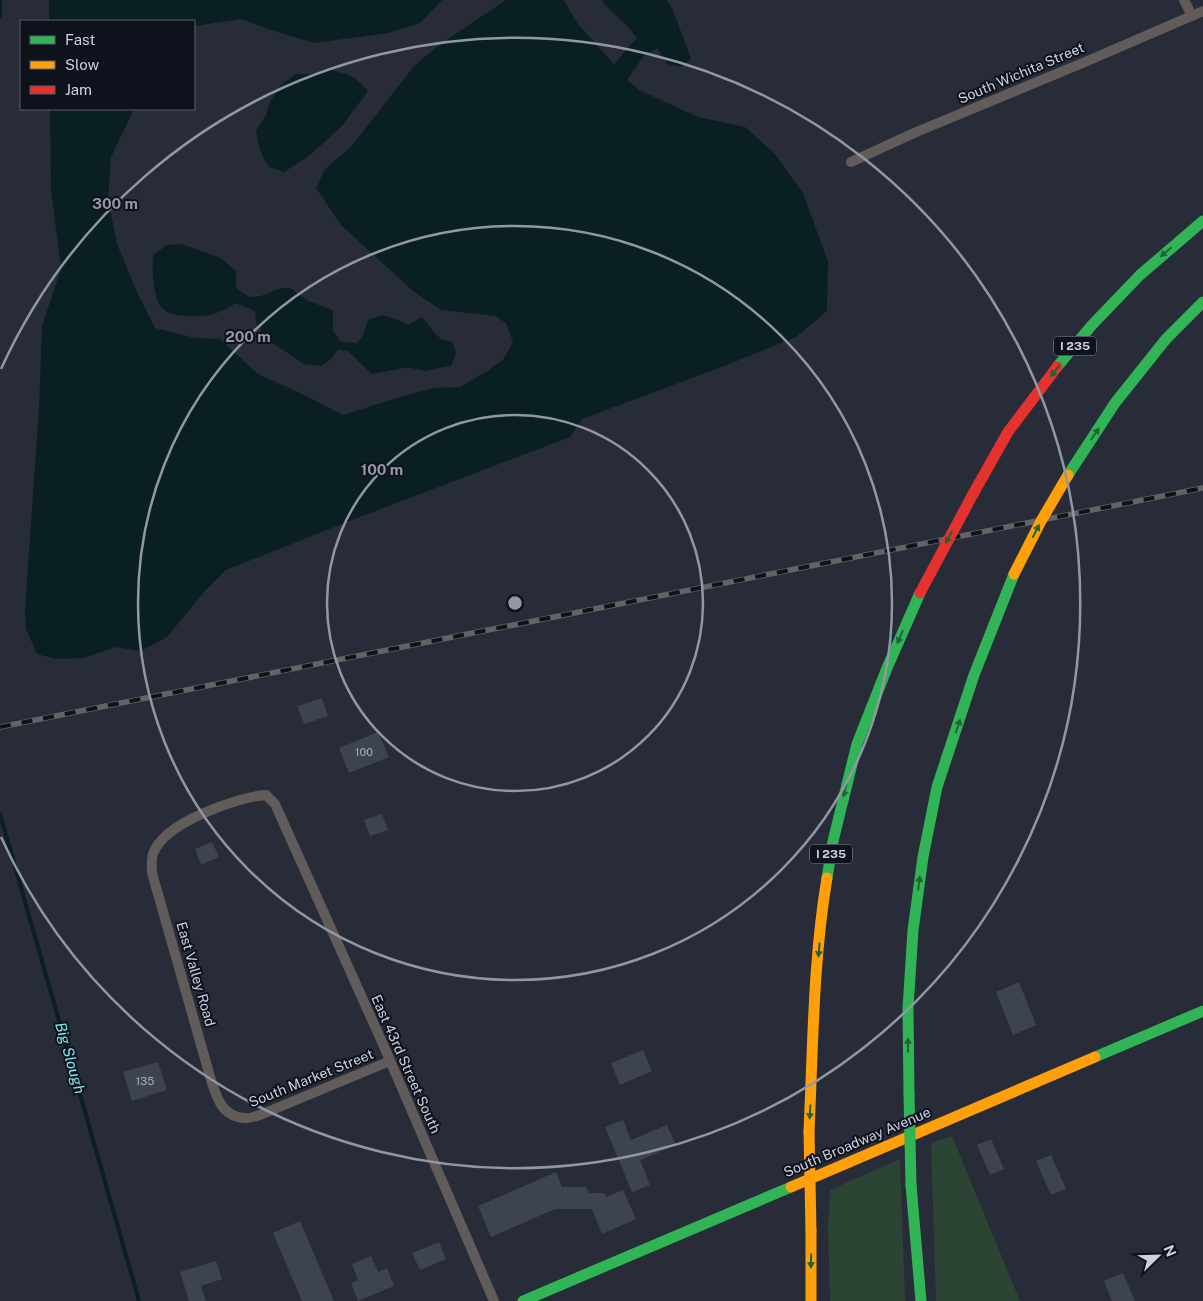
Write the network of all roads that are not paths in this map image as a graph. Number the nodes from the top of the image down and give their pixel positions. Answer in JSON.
{"nodes":[{"id":1,"x":1184,"y":0,"type":"edge"},
{"id":2,"x":1203,"y":11,"type":"edge"},
{"id":3,"x":1192,"y":16,"type":"junction"},
{"id":4,"x":851,"y":162,"type":"dead end"},
{"id":5,"x":1201,"y":222,"type":"edge"},
{"id":6,"x":1203,"y":302,"type":"edge"},
{"id":7,"x":153,"y":854,"type":"joint"},
{"id":8,"x":1203,"y":1011,"type":"edge"},
{"id":9,"x":390,"y":1061,"type":"junction"},
{"id":10,"x":218,"y":1101,"type":"joint"},
{"id":11,"x":911,"y":1185,"type":"junction"},
{"id":12,"x":811,"y":1298,"type":"edge"},
{"id":13,"x":494,"y":1301,"type":"edge"},
{"id":14,"x":523,"y":1301,"type":"edge"},
{"id":15,"x":912,"y":1301,"type":"edge"},
{"id":16,"x":921,"y":1301,"type":"edge"}],
"edges":[{"from":1,"to":3,"type":"street"},
{"from":2,"to":3,"type":"street","name":"South Wichita Street"},
{"from":3,"to":4,"type":"street","name":"South Wichita Street"},
{"from":5,"to":12,"type":"main road","number":"I 235","one_way":true,"bridge":true},
{"from":11,"to":6,"type":"main road","one_way":true,"bridge":true},
{"from":7,"to":9,"type":"street","name":"East 43rd Street South"},
{"from":7,"to":10,"type":"street","name":"East Valley Road"},
{"from":8,"to":14,"type":"main road","name":"South Broadway Avenue"},
{"from":9,"to":10,"type":"street","name":"South Market Street"},
{"from":9,"to":13,"type":"street","name":"East 43rd Street South"},
{"from":11,"to":15,"type":"main road"},
{"from":11,"to":16,"type":"main road"}]}
